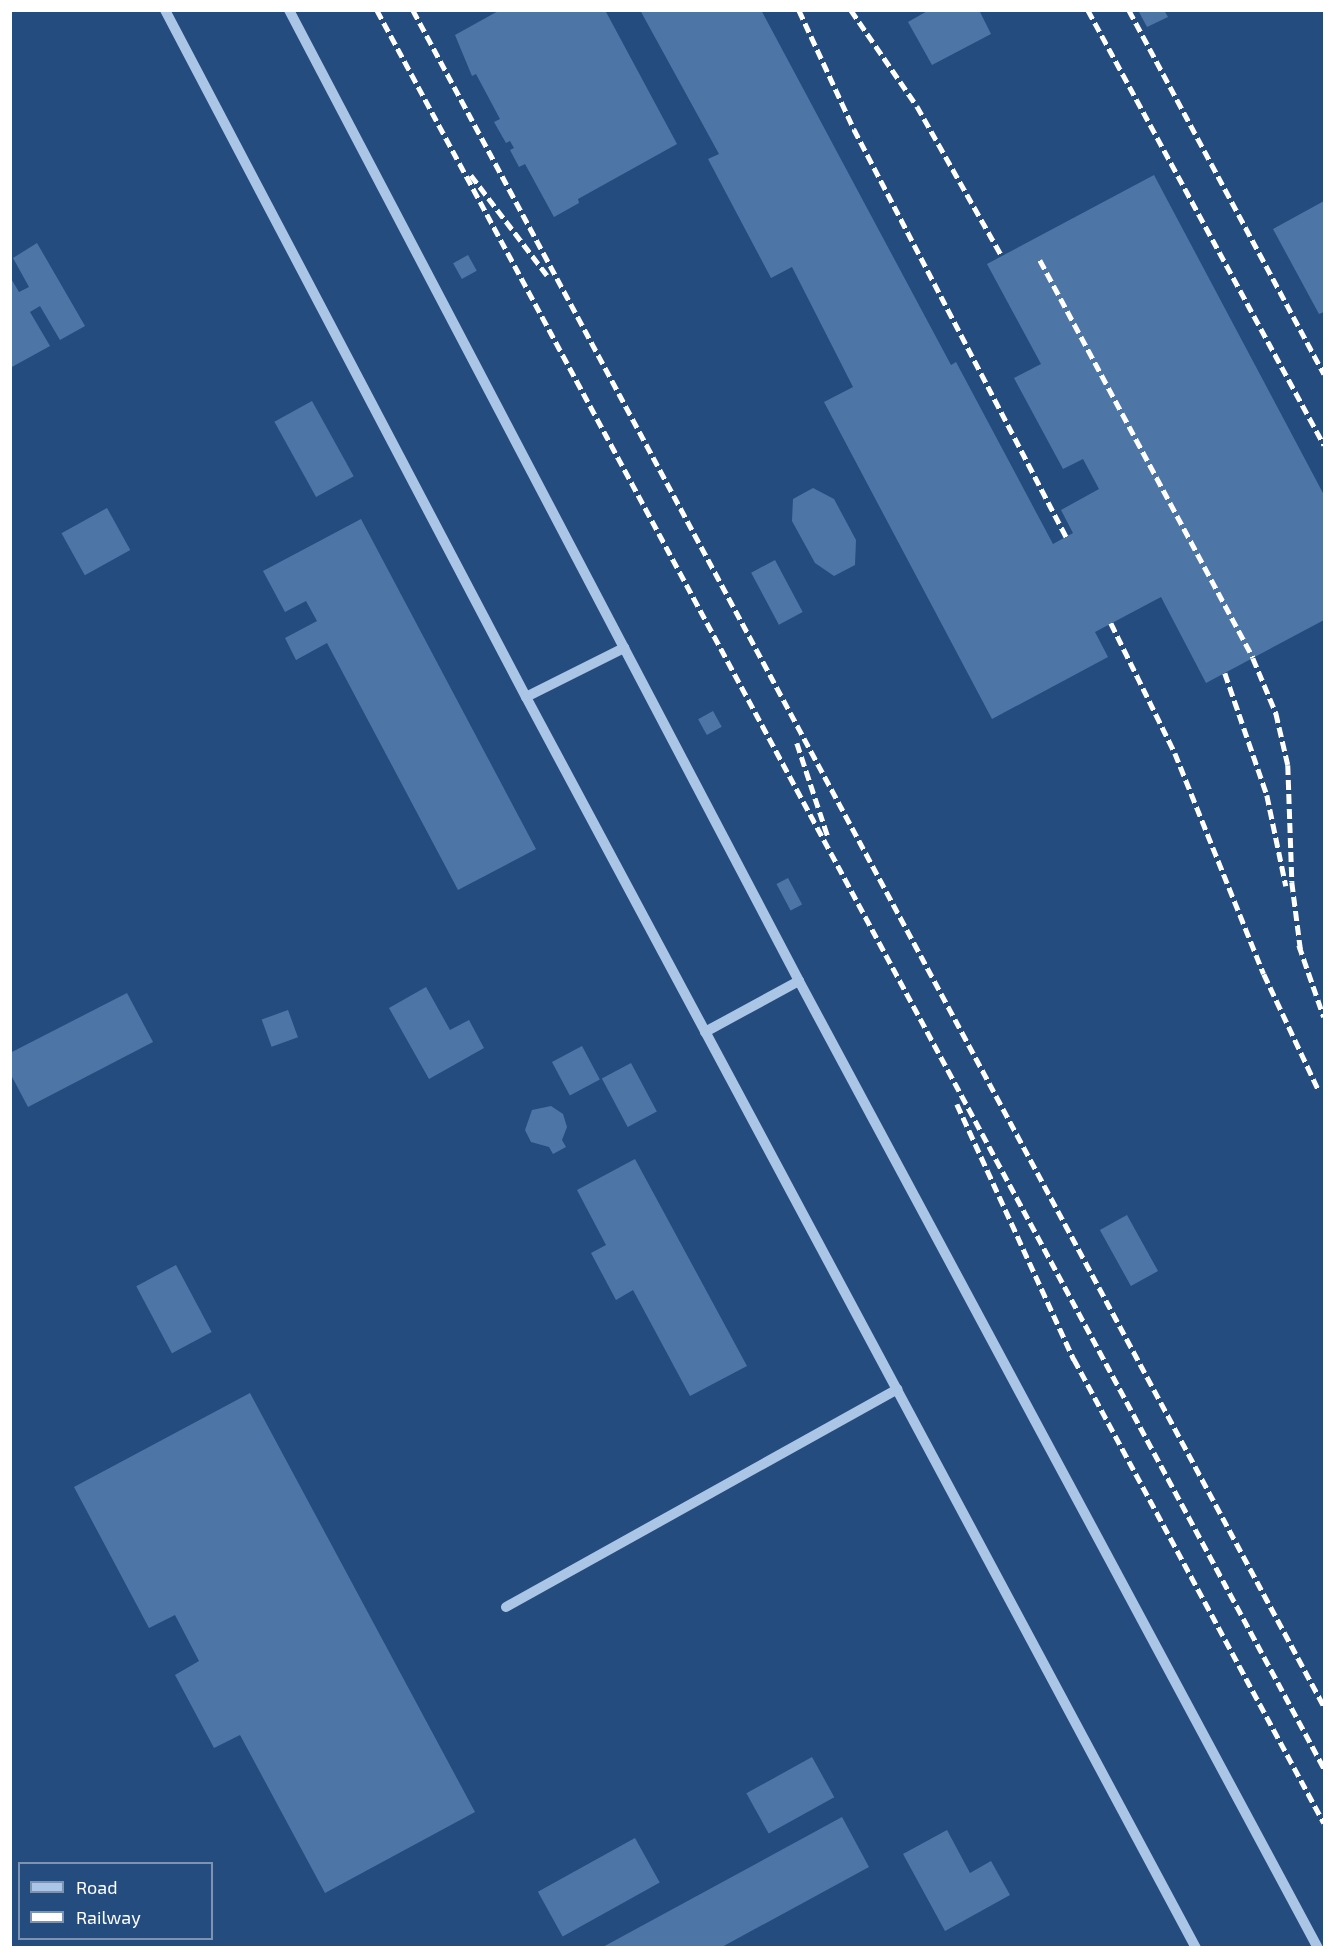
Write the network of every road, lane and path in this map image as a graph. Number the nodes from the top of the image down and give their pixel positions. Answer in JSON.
{"nodes":[{"id":1,"x":165,"y":10,"type":"edge"},
{"id":2,"x":289,"y":10,"type":"edge"},
{"id":3,"x":624,"y":648,"type":"junction"},
{"id":4,"x":526,"y":697,"type":"junction"},
{"id":5,"x":799,"y":981,"type":"junction"},
{"id":6,"x":705,"y":1032,"type":"junction"},
{"id":7,"x":897,"y":1389,"type":"junction"},
{"id":8,"x":506,"y":1607,"type":"dead end"},
{"id":9,"x":1196,"y":1947,"type":"edge"},
{"id":10,"x":1318,"y":1947,"type":"edge"}],
"edges":[{"from":1,"to":4,"type":"lane"},
{"from":2,"to":3,"type":"lane"},
{"from":3,"to":4,"type":"lane"},
{"from":3,"to":5,"type":"lane"},
{"from":4,"to":6,"type":"lane"},
{"from":5,"to":6,"type":"lane"},
{"from":5,"to":10,"type":"lane"},
{"from":6,"to":7,"type":"lane"},
{"from":7,"to":8,"type":"lane"},
{"from":7,"to":9,"type":"lane"}]}
